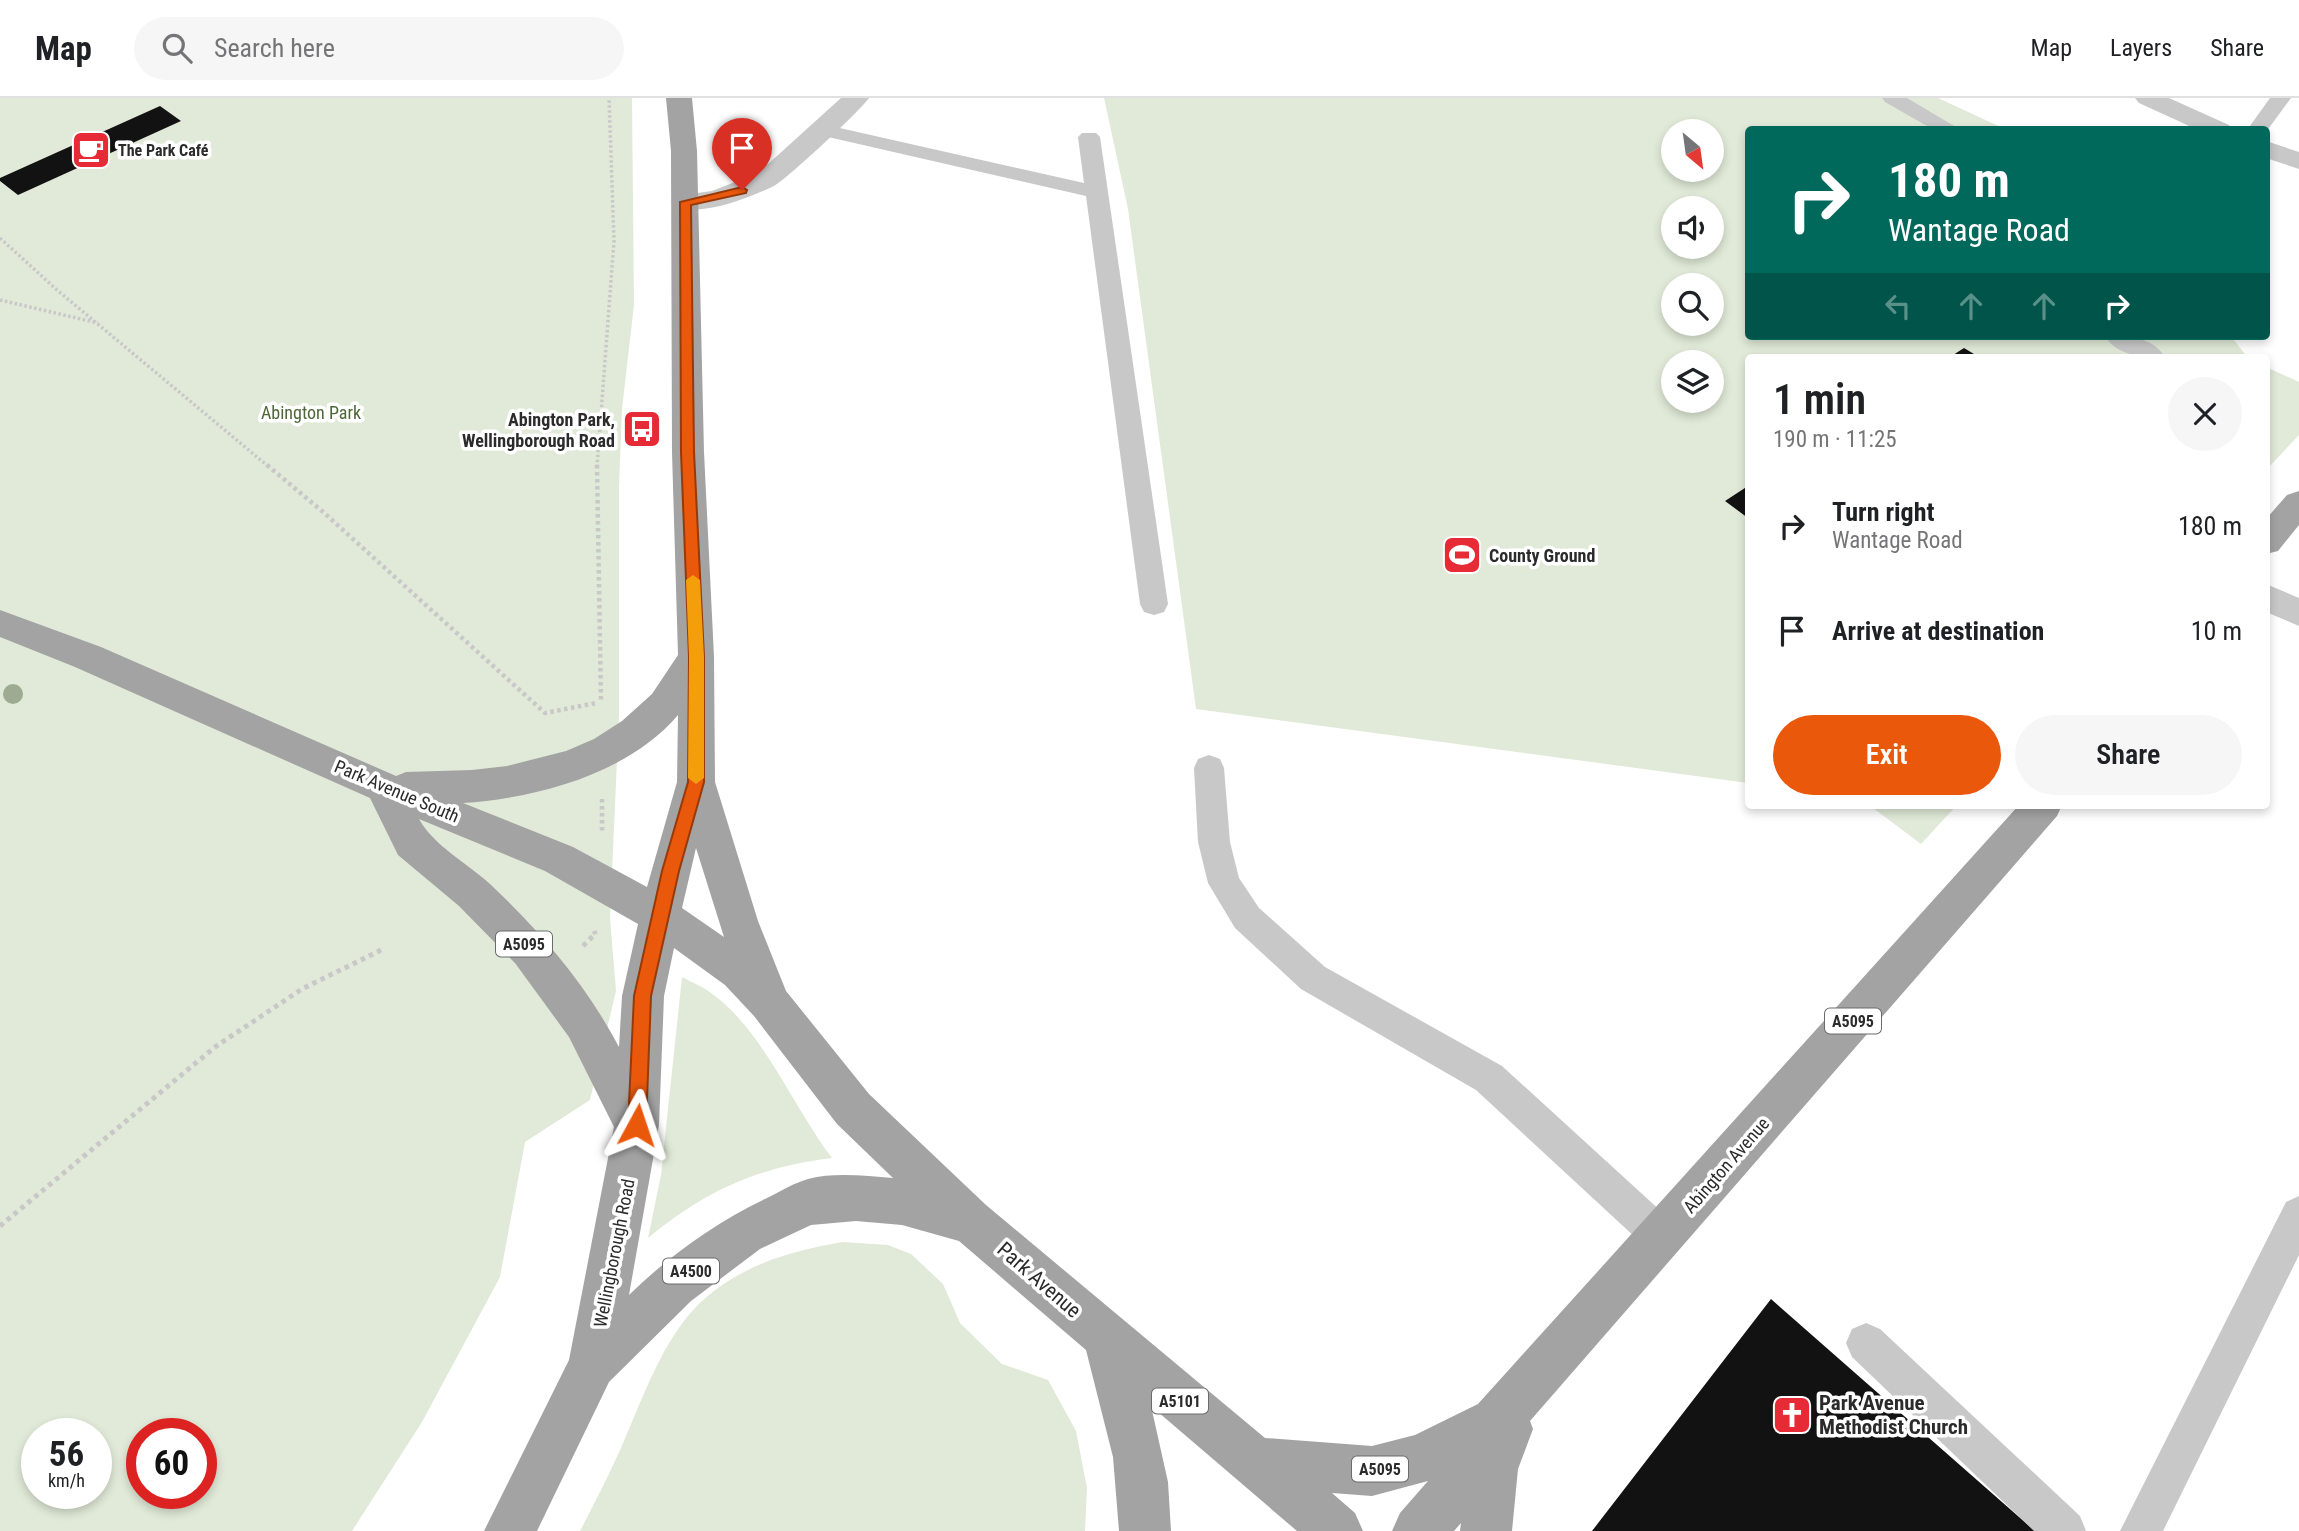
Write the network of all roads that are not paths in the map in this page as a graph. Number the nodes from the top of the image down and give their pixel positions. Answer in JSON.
{"nodes":[{"id":1,"x":679,"y":98,"type":"edge"},
{"id":2,"x":856,"y":98,"type":"edge"},
{"id":3,"x":1892,"y":98,"type":"edge"},
{"id":4,"x":2148,"y":98,"type":"edge"},
{"id":5,"x":2281,"y":98,"type":"edge"},
{"id":6,"x":1944,"y":126,"type":"edge"},
{"id":7,"x":2211,"y":126,"type":"edge"},
{"id":8,"x":2260,"y":126,"type":"edge"},
{"id":9,"x":822,"y":130,"type":"junction"},
{"id":10,"x":1089,"y":137,"type":"dead end"},
{"id":11,"x":2270,"y":150,"type":"edge"},
{"id":12,"x":2299,"y":161,"type":"edge"},
{"id":13,"x":1096,"y":192,"type":"junction"},
{"id":14,"x":685,"y":202,"type":"junction"},
{"id":15,"x":2124,"y":340,"type":"edge"},
{"id":16,"x":2148,"y":354,"type":"edge"},
{"id":17,"x":2299,"y":503,"type":"edge"},
{"id":18,"x":2270,"y":537,"type":"edge"},
{"id":19,"x":2270,"y":599,"type":"edge"},
{"id":20,"x":1154,"y":604,"type":"dead end"},
{"id":21,"x":2299,"y":613,"type":"edge"},
{"id":22,"x":0,"y":623,"type":"edge"},
{"id":23,"x":696,"y":657,"type":"junction"},
{"id":24,"x":1209,"y":768,"type":"dead end"},
{"id":25,"x":696,"y":782,"type":"junction"},
{"id":26,"x":383,"y":787,"type":"junction"},
{"id":27,"x":2039,"y":809,"type":"edge"},
{"id":28,"x":660,"y":915,"type":"junction"},
{"id":29,"x":769,"y":1002,"type":"junction"},
{"id":30,"x":637,"y":1125,"type":"junction"},
{"id":31,"x":2299,"y":1215,"type":"edge"},
{"id":32,"x":970,"y":1222,"type":"junction"},
{"id":33,"x":1662,"y":1237,"type":"junction"},
{"id":34,"x":1107,"y":1340,"type":"junction"},
{"id":35,"x":1866,"y":1343,"type":"dead end"},
{"id":36,"x":592,"y":1365,"type":"junction"},
{"id":37,"x":1508,"y":1408,"type":"junction"},
{"id":38,"x":1254,"y":1462,"type":"junction"},
{"id":39,"x":510,"y":1531,"type":"edge"},
{"id":40,"x":1145,"y":1531,"type":"edge"},
{"id":41,"x":1337,"y":1531,"type":"edge"},
{"id":42,"x":1419,"y":1531,"type":"edge"},
{"id":43,"x":1486,"y":1531,"type":"edge"},
{"id":44,"x":2065,"y":1531,"type":"edge"},
{"id":45,"x":2141,"y":1531,"type":"edge"}],
"edges":[{"from":1,"to":14,"type":"main road","name":"Wellingborough Road","number":"A4500"},
{"from":2,"to":9,"type":"street"},
{"from":3,"to":6,"type":"lane"},
{"from":4,"to":7,"type":"street"},
{"from":5,"to":8,"type":"lane"},
{"from":9,"to":13,"type":"lane"},
{"from":9,"to":14,"type":"street"},
{"from":10,"to":13,"type":"lane"},
{"from":11,"to":12,"type":"street"},
{"from":13,"to":20,"type":"lane"},
{"from":14,"to":23,"type":"main road","name":"Wellingborough Road","number":"A4500"},
{"from":15,"to":16,"type":"lane"},
{"from":17,"to":18,"type":"main road"},
{"from":19,"to":21,"type":"street"},
{"from":22,"to":26,"type":"main road","name":"Park Avenue South"},
{"from":23,"to":25,"type":"main road","name":"Wellingborough Road","number":"A4500"},
{"from":23,"to":26,"type":"main road"},
{"from":24,"to":33,"type":"lane"},
{"from":25,"to":28,"type":"main road","name":"Wellingborough Road","number":"A4500"},
{"from":25,"to":29,"type":"main road","number":"A4500"},
{"from":26,"to":28,"type":"main road","name":"Park Avenue South"},
{"from":26,"to":30,"type":"main road","number":"A5095"},
{"from":27,"to":33,"type":"main road","name":"Abington Avenue","number":"A5095"},
{"from":28,"to":29,"type":"main road","name":"Park Avenue South"},
{"from":28,"to":30,"type":"main road","name":"Wellingborough Road","number":"A4500"},
{"from":29,"to":32,"type":"main road","name":"Park Avenue","number":"A4500"},
{"from":30,"to":36,"type":"main road","name":"Wellingborough Road","number":"A4500"},
{"from":31,"to":45,"type":"lane"},
{"from":32,"to":34,"type":"main road","name":"Park Avenue","number":"A4500"},
{"from":32,"to":36,"type":"main road","name":"Wellingborough Road","number":"A4500"},
{"from":33,"to":37,"type":"main road","name":"Abington Avenue","number":"A5095"},
{"from":34,"to":38,"type":"main road","name":"Park Avenue","number":"A5101"},
{"from":34,"to":40,"type":"main road","number":"A4500"},
{"from":35,"to":44,"type":"lane"},
{"from":36,"to":39,"type":"main road","name":"Wellingborough Road","number":"A4500"},
{"from":37,"to":38,"type":"main road","number":"A5095"},
{"from":37,"to":42,"type":"main road","name":"Abington Avenue","number":"A5095"},
{"from":37,"to":43,"type":"main road"},
{"from":38,"to":41,"type":"main road","name":"Park Avenue","number":"A5101"}]}
